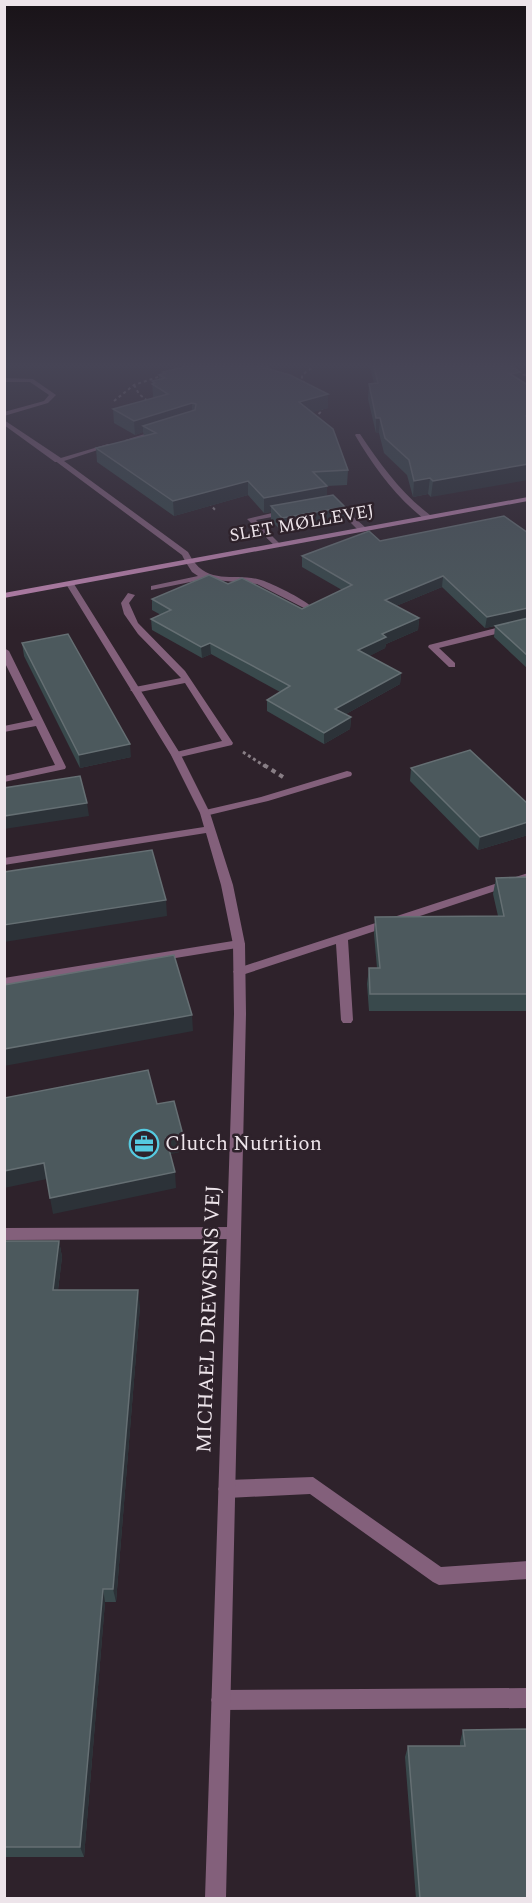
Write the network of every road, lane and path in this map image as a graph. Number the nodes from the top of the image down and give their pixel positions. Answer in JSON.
{"nodes":[{"id":1,"x":46,"y":452,"type":"edge"},
{"id":2,"x":87,"y":452,"type":"edge"},
{"id":3,"x":368,"y":452,"type":"edge"},
{"id":4,"x":58,"y":460,"type":"junction"},
{"id":5,"x":528,"y":499,"type":"edge"},
{"id":6,"x":215,"y":501,"type":"edge"},
{"id":7,"x":200,"y":502,"type":"edge"},
{"id":8,"x":209,"y":502,"type":"junction"},
{"id":9,"x":324,"y":505,"type":"edge"},
{"id":10,"x":293,"y":511,"type":"edge"},
{"id":11,"x":216,"y":512,"type":"edge"},
{"id":12,"x":427,"y":517,"type":"junction"},
{"id":13,"x":362,"y":529,"type":"junction"},
{"id":14,"x":276,"y":545,"type":"junction"},
{"id":15,"x":189,"y":561,"type":"junction"},
{"id":16,"x":205,"y":577,"type":"junction"},
{"id":17,"x":69,"y":584,"type":"junction"},
{"id":18,"x":154,"y":588,"type":"dead end"},
{"id":19,"x":131,"y":595,"type":"dead end"},
{"id":20,"x":4,"y":596,"type":"edge"},
{"id":21,"x":307,"y":606,"type":"edge"},
{"id":22,"x":528,"y":623,"type":"edge"},
{"id":23,"x":4,"y":651,"type":"edge"},
{"id":24,"x":7,"y":662,"type":"edge"},
{"id":25,"x":452,"y":665,"type":"dead end"},
{"id":26,"x":187,"y":680,"type":"junction"},
{"id":27,"x":135,"y":690,"type":"junction"},
{"id":28,"x":39,"y":722,"type":"junction"},
{"id":29,"x":4,"y":729,"type":"edge"},
{"id":30,"x":228,"y":743,"type":"junction"},
{"id":31,"x":176,"y":755,"type":"junction"},
{"id":32,"x":347,"y":774,"type":"dead end"},
{"id":33,"x":4,"y":779,"type":"edge"},
{"id":34,"x":297,"y":789,"type":"junction"},
{"id":35,"x":205,"y":813,"type":"junction"},
{"id":36,"x":210,"y":829,"type":"junction"},
{"id":37,"x":4,"y":862,"type":"edge"},
{"id":38,"x":528,"y":876,"type":"edge"},
{"id":39,"x":342,"y":938,"type":"junction"},
{"id":40,"x":239,"y":944,"type":"junction"},
{"id":41,"x":239,"y":972,"type":"junction"},
{"id":42,"x":4,"y":982,"type":"edge"},
{"id":43,"x":347,"y":1020,"type":"dead end"},
{"id":44,"x":234,"y":1233,"type":"junction"},
{"id":45,"x":4,"y":1234,"type":"edge"},
{"id":46,"x":227,"y":1489,"type":"junction"},
{"id":47,"x":528,"y":1570,"type":"edge"},
{"id":48,"x":528,"y":1698,"type":"edge"},
{"id":49,"x":221,"y":1700,"type":"junction"},
{"id":50,"x":216,"y":1899,"type":"edge"}],
"edges":[{"from":1,"to":4,"type":"street"},
{"from":2,"to":4,"type":"street"},
{"from":3,"to":12,"type":"street"},
{"from":4,"to":15,"type":"street"},
{"from":5,"to":12,"type":"street","name":"SLET MØLLEVEJ"},
{"from":6,"to":8,"type":"path"},
{"from":7,"to":8,"type":"path"},
{"from":8,"to":11,"type":"path"},
{"from":9,"to":13,"type":"street"},
{"from":10,"to":14,"type":"street"},
{"from":12,"to":13,"type":"street","name":"SLET MØLLEVEJ"},
{"from":13,"to":14,"type":"street","name":"SLET MØLLEVEJ"},
{"from":14,"to":15,"type":"street","name":"SLET MØLLEVEJ"},
{"from":15,"to":16,"type":"street"},
{"from":15,"to":17,"type":"street","name":"SLET MØLLEVEJ"},
{"from":16,"to":18,"type":"street"},
{"from":16,"to":21,"type":"street"},
{"from":17,"to":20,"type":"street","name":"SLET MØLLEVEJ"},
{"from":17,"to":27,"type":"street","name":"MICHAEL DREWSENS VEJ"},
{"from":19,"to":26,"type":"street"},
{"from":22,"to":25,"type":"street"},
{"from":23,"to":24,"type":"street"},
{"from":24,"to":28,"type":"street"},
{"from":26,"to":27,"type":"street"},
{"from":26,"to":30,"type":"street"},
{"from":27,"to":31,"type":"street","name":"MICHAEL DREWSENS VEJ"},
{"from":28,"to":29,"type":"street"},
{"from":28,"to":33,"type":"street"},
{"from":30,"to":31,"type":"street"},
{"from":30,"to":34,"type":"path"},
{"from":31,"to":35,"type":"street","name":"MICHAEL DREWSENS VEJ"},
{"from":32,"to":34,"type":"street"},
{"from":34,"to":35,"type":"street"},
{"from":35,"to":36,"type":"street","name":"MICHAEL DREWSENS VEJ"},
{"from":36,"to":37,"type":"street"},
{"from":36,"to":40,"type":"street","name":"MICHAEL DREWSENS VEJ"},
{"from":38,"to":39,"type":"street"},
{"from":39,"to":41,"type":"street"},
{"from":39,"to":43,"type":"street"},
{"from":40,"to":41,"type":"street","name":"MICHAEL DREWSENS VEJ"},
{"from":40,"to":42,"type":"street"},
{"from":41,"to":44,"type":"street","name":"MICHAEL DREWSENS VEJ"},
{"from":44,"to":45,"type":"street"},
{"from":44,"to":46,"type":"street","name":"MICHAEL DREWSENS VEJ"},
{"from":46,"to":47,"type":"street"},
{"from":46,"to":49,"type":"street","name":"MICHAEL DREWSENS VEJ"},
{"from":48,"to":49,"type":"street"},
{"from":49,"to":50,"type":"street","name":"MICHAEL DREWSENS VEJ"}]}
